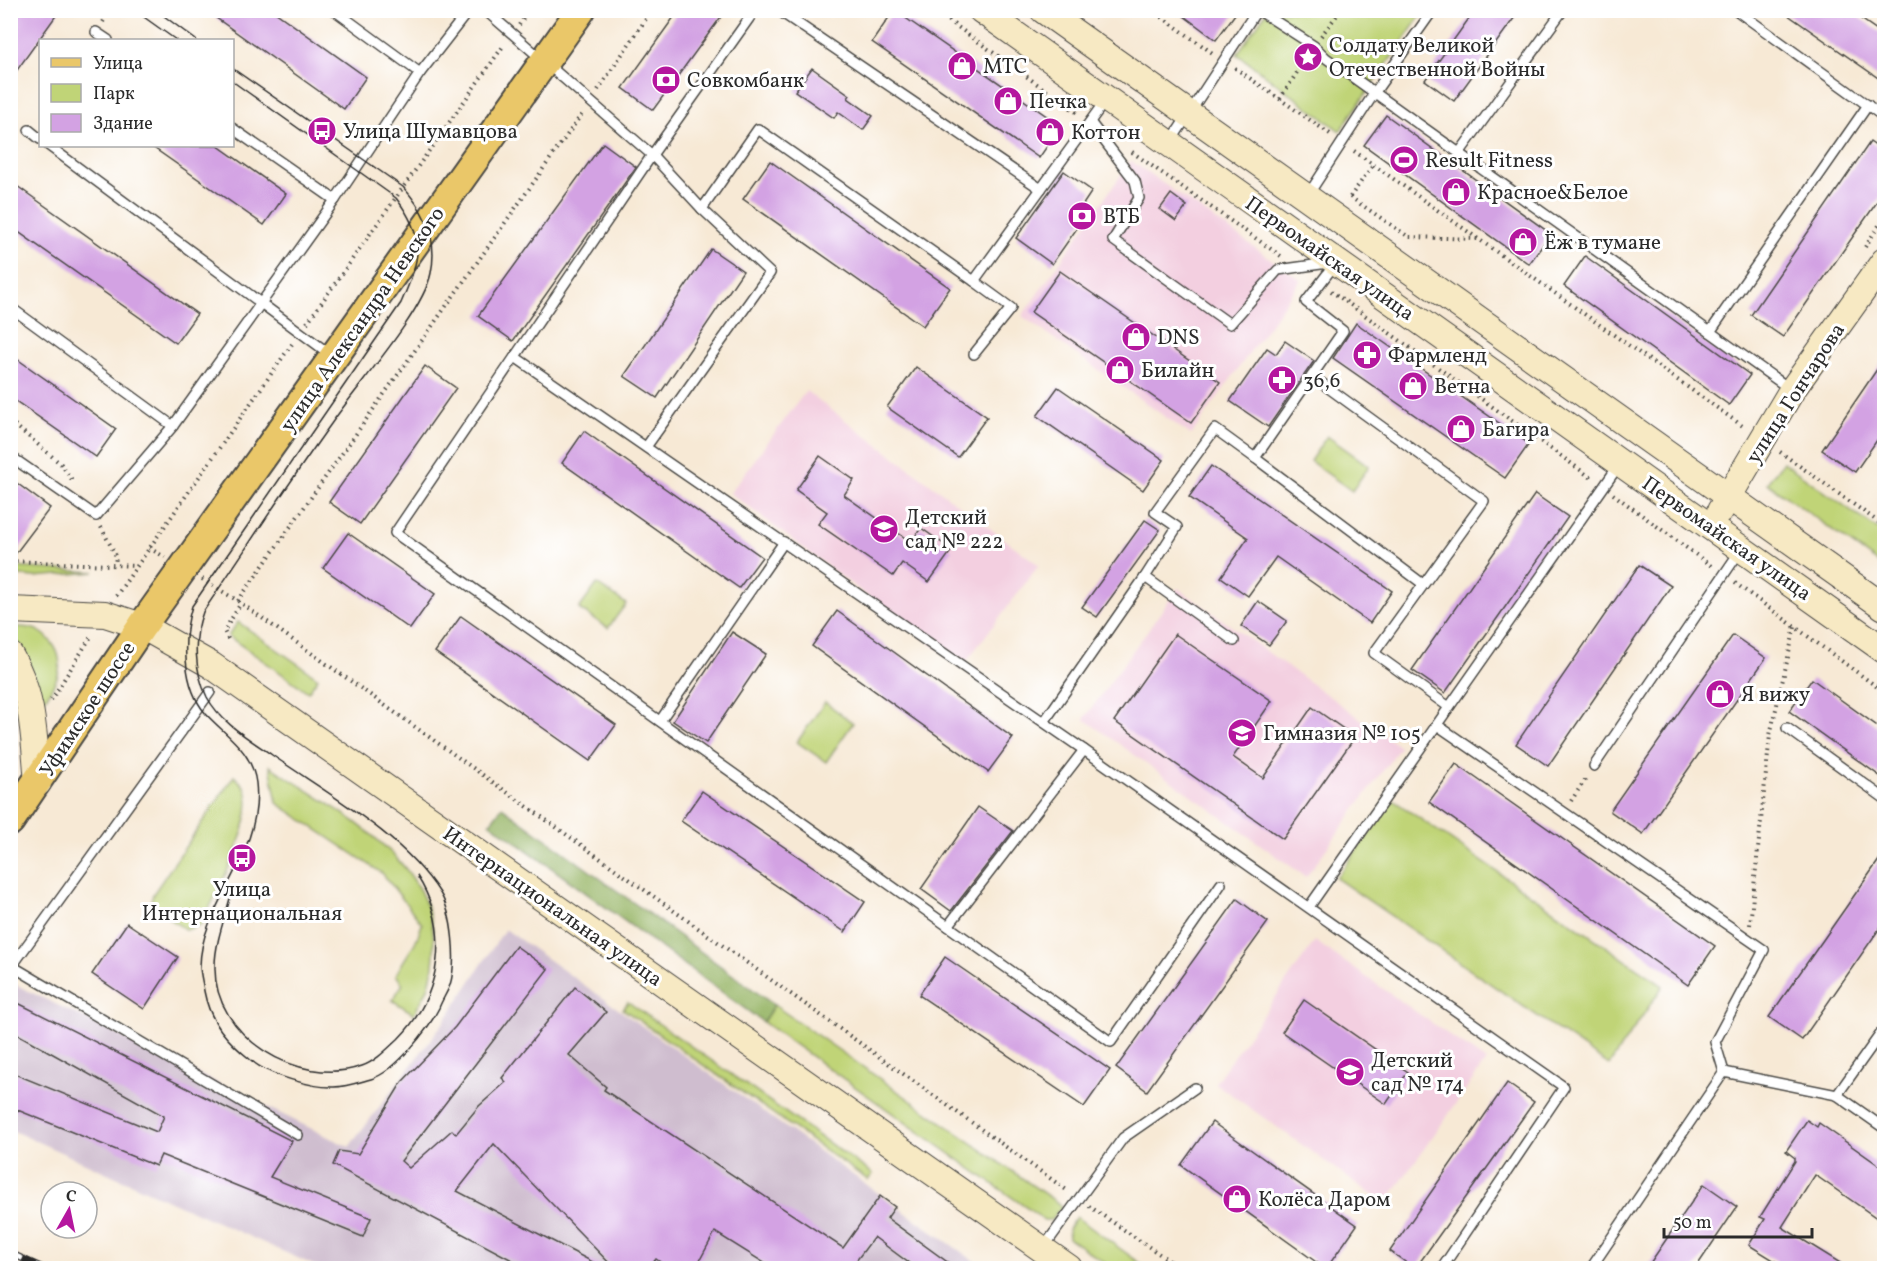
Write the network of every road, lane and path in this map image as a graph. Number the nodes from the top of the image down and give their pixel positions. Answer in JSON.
{"nodes":[{"id":1,"x":334,"y":10,"type":"edge"},
{"id":2,"x":469,"y":10,"type":"edge"},
{"id":3,"x":485,"y":10,"type":"edge"},
{"id":4,"x":529,"y":10,"type":"edge"},
{"id":5,"x":581,"y":10,"type":"edge"},
{"id":6,"x":652,"y":10,"type":"edge"},
{"id":7,"x":755,"y":10,"type":"edge"},
{"id":8,"x":778,"y":10,"type":"edge"},
{"id":9,"x":933,"y":10,"type":"edge"},
{"id":10,"x":981,"y":10,"type":"edge"},
{"id":11,"x":1043,"y":10,"type":"edge"},
{"id":12,"x":1152,"y":10,"type":"edge"},
{"id":13,"x":1258,"y":10,"type":"edge"},
{"id":14,"x":1341,"y":10,"type":"edge"},
{"id":15,"x":1432,"y":10,"type":"edge"},
{"id":16,"x":1563,"y":10,"type":"edge"},
{"id":17,"x":1736,"y":10,"type":"edge"},
{"id":18,"x":96,"y":32,"type":"dead end"},
{"id":19,"x":513,"y":33,"type":"junction"},
{"id":20,"x":106,"y":39,"type":"edge"},
{"id":21,"x":1314,"y":46,"type":"junction"},
{"id":22,"x":545,"y":60,"type":"junction"},
{"id":23,"x":1224,"y":60,"type":"junction"},
{"id":24,"x":420,"y":73,"type":"junction"},
{"id":25,"x":1375,"y":92,"type":"junction"},
{"id":26,"x":1106,"y":99,"type":"junction"},
{"id":27,"x":1280,"y":99,"type":"junction"},
{"id":28,"x":591,"y":101,"type":"junction"},
{"id":29,"x":1868,"y":105,"type":"junction"},
{"id":30,"x":1189,"y":114,"type":"junction"},
{"id":31,"x":1884,"y":117,"type":"edge"},
{"id":32,"x":1090,"y":122,"type":"junction"},
{"id":33,"x":234,"y":129,"type":"edge"},
{"id":34,"x":28,"y":130,"type":"dead end"},
{"id":35,"x":39,"y":138,"type":"edge"},
{"id":36,"x":1341,"y":142,"type":"junction"},
{"id":37,"x":1169,"y":144,"type":"junction"},
{"id":38,"x":50,"y":147,"type":"edge"},
{"id":39,"x":1127,"y":148,"type":"dead end"},
{"id":40,"x":1460,"y":152,"type":"junction"},
{"id":41,"x":652,"y":155,"type":"junction"},
{"id":42,"x":1041,"y":189,"type":"junction"},
{"id":43,"x":1307,"y":197,"type":"junction"},
{"id":44,"x":1350,"y":197,"type":"dead end"},
{"id":45,"x":335,"y":200,"type":"junction"},
{"id":46,"x":702,"y":209,"type":"junction"},
{"id":47,"x":1479,"y":239,"type":"junction"},
{"id":48,"x":1884,"y":261,"type":"edge"},
{"id":49,"x":1336,"y":262,"type":"junction"},
{"id":50,"x":1298,"y":268,"type":"junction"},
{"id":51,"x":974,"y":281,"type":"junction"},
{"id":52,"x":1320,"y":284,"type":"junction"},
{"id":53,"x":261,"y":305,"type":"junction"},
{"id":54,"x":10,"y":307,"type":"edge"},
{"id":55,"x":300,"y":332,"type":"junction"},
{"id":56,"x":1710,"y":332,"type":"junction"},
{"id":57,"x":974,"y":354,"type":"dead end"},
{"id":58,"x":515,"y":357,"type":"junction"},
{"id":59,"x":334,"y":358,"type":"junction"},
{"id":60,"x":1312,"y":376,"type":"junction"},
{"id":61,"x":1792,"y":390,"type":"junction"},
{"id":62,"x":173,"y":426,"type":"junction"},
{"id":63,"x":1761,"y":440,"type":"junction"},
{"id":64,"x":646,"y":447,"type":"junction"},
{"id":65,"x":10,"y":456,"type":"edge"},
{"id":66,"x":1255,"y":458,"type":"junction"},
{"id":67,"x":1621,"y":464,"type":"junction"},
{"id":68,"x":1603,"y":487,"type":"junction"},
{"id":69,"x":1730,"y":498,"type":"junction"},
{"id":70,"x":1709,"y":526,"type":"junction"},
{"id":71,"x":1884,"y":526,"type":"edge"},
{"id":72,"x":784,"y":542,"type":"junction"},
{"id":73,"x":1742,"y":549,"type":"junction"},
{"id":74,"x":10,"y":561,"type":"edge"},
{"id":75,"x":135,"y":566,"type":"junction"},
{"id":76,"x":1723,"y":574,"type":"junction"},
{"id":77,"x":1144,"y":577,"type":"junction"},
{"id":78,"x":1423,"y":584,"type":"junction"},
{"id":79,"x":241,"y":603,"type":"junction"},
{"id":80,"x":1884,"y":608,"type":"edge"},
{"id":81,"x":10,"y":610,"type":"edge"},
{"id":82,"x":105,"y":614,"type":"junction"},
{"id":83,"x":142,"y":626,"type":"junction"},
{"id":84,"x":1795,"y":627,"type":"junction"},
{"id":85,"x":228,"y":639,"type":"dead end"},
{"id":86,"x":1234,"y":641,"type":"dead end"},
{"id":87,"x":1884,"y":650,"type":"edge"},
{"id":88,"x":10,"y":655,"type":"edge"},
{"id":89,"x":210,"y":692,"type":"dead end"},
{"id":90,"x":1884,"y":692,"type":"edge"},
{"id":91,"x":1449,"y":707,"type":"junction"},
{"id":92,"x":660,"y":721,"type":"junction"},
{"id":93,"x":1044,"y":722,"type":"junction"},
{"id":94,"x":1437,"y":725,"type":"junction"},
{"id":95,"x":34,"y":728,"type":"junction"},
{"id":96,"x":1787,"y":728,"type":"dead end"},
{"id":97,"x":1084,"y":750,"type":"junction"},
{"id":98,"x":1594,"y":766,"type":"joint"},
{"id":99,"x":38,"y":783,"type":"junction"},
{"id":100,"x":1884,"y":798,"type":"edge"},
{"id":101,"x":1563,"y":812,"type":"junction"},
{"id":102,"x":10,"y":821,"type":"edge"},
{"id":103,"x":1221,"y":884,"type":"dead end"},
{"id":104,"x":1309,"y":907,"type":"junction"},
{"id":105,"x":948,"y":926,"type":"junction"},
{"id":106,"x":1749,"y":939,"type":"junction"},
{"id":107,"x":1884,"y":1029,"type":"edge"},
{"id":108,"x":1724,"y":1072,"type":"junction"},
{"id":109,"x":1195,"y":1088,"type":"dead end"},
{"id":110,"x":1837,"y":1095,"type":"junction"},
{"id":111,"x":1884,"y":1128,"type":"edge"},
{"id":112,"x":298,"y":1135,"type":"dead end"},
{"id":113,"x":1079,"y":1199,"type":"junction"},
{"id":114,"x":1043,"y":1249,"type":"junction"},
{"id":115,"x":1069,"y":1269,"type":"edge"},
{"id":116,"x":1180,"y":1269,"type":"edge"},
{"id":117,"x":1442,"y":1269,"type":"edge"},
{"id":118,"x":1591,"y":1269,"type":"edge"}],
"edges":[{"from":1,"to":24,"type":"lane"},
{"from":2,"to":24,"type":"lane"},
{"from":3,"to":19,"type":"lane"},
{"from":4,"to":19,"type":"path"},
{"from":5,"to":22,"type":"main road","name":"улица Александра Невского"},
{"from":6,"to":28,"type":"path"},
{"from":7,"to":41,"type":"lane"},
{"from":8,"to":42,"type":"lane"},
{"from":9,"to":32,"type":"path"},
{"from":10,"to":26,"type":"main road","name":"Первомайская улица"},
{"from":11,"to":30,"type":"main road","name":"Первомайская улица"},
{"from":12,"to":23,"type":"path"},
{"from":13,"to":21,"type":"lane"},
{"from":13,"to":23,"type":"lane"},
{"from":14,"to":21,"type":"path"},
{"from":15,"to":25,"type":"lane"},
{"from":16,"to":40,"type":"lane"},
{"from":17,"to":29,"type":"lane"},
{"from":18,"to":20,"type":"lane"},
{"from":19,"to":22,"type":"lane"},
{"from":19,"to":55,"type":"path"},
{"from":21,"to":25,"type":"lane"},
{"from":21,"to":27,"type":"path"},
{"from":22,"to":28,"type":"lane"},
{"from":22,"to":59,"type":"main road","name":"улица Александра Невского"},
{"from":23,"to":27,"type":"path"},
{"from":23,"to":30,"type":"lane"},
{"from":24,"to":45,"type":"lane"},
{"from":25,"to":36,"type":"lane"},
{"from":25,"to":40,"type":"lane"},
{"from":26,"to":32,"type":"lane"},
{"from":26,"to":37,"type":"main road","name":"Первомайская улица"},
{"from":27,"to":36,"type":"path"},
{"from":28,"to":41,"type":"lane"},
{"from":28,"to":79,"type":"path"},
{"from":29,"to":31,"type":"lane"},
{"from":29,"to":56,"type":"lane"},
{"from":30,"to":37,"type":"lane"},
{"from":30,"to":43,"type":"main road","name":"Первомайская улица"},
{"from":32,"to":42,"type":"lane"},
{"from":32,"to":50,"type":"lane"},
{"from":33,"to":45,"type":"lane"},
{"from":34,"to":35,"type":"lane"},
{"from":36,"to":43,"type":"lane"},
{"from":36,"to":47,"type":"path"},
{"from":37,"to":49,"type":"main road","name":"Первомайская улица"},
{"from":38,"to":53,"type":"lane"},
{"from":39,"to":50,"type":"path"},
{"from":40,"to":56,"type":"lane"},
{"from":41,"to":46,"type":"lane"},
{"from":41,"to":58,"type":"lane"},
{"from":42,"to":51,"type":"lane"},
{"from":43,"to":69,"type":"main road","name":"Первомайская улица"},
{"from":44,"to":47,"type":"path"},
{"from":45,"to":53,"type":"lane"},
{"from":46,"to":51,"type":"lane"},
{"from":46,"to":64,"type":"lane"},
{"from":47,"to":63,"type":"path"},
{"from":48,"to":61,"type":"main road","name":"улица Гончарова"},
{"from":49,"to":50,"type":"lane"},
{"from":49,"to":52,"type":"lane"},
{"from":49,"to":67,"type":"main road","name":"Первомайская улица"},
{"from":51,"to":57,"type":"lane"},
{"from":52,"to":60,"type":"lane"},
{"from":52,"to":68,"type":"path"},
{"from":53,"to":55,"type":"lane"},
{"from":53,"to":62,"type":"lane"},
{"from":54,"to":62,"type":"lane"},
{"from":55,"to":59,"type":"lane"},
{"from":55,"to":75,"type":"path"},
{"from":56,"to":61,"type":"lane"},
{"from":58,"to":64,"type":"lane"},
{"from":58,"to":92,"type":"lane"},
{"from":59,"to":83,"type":"main road","name":"улица Александра Невского"},
{"from":60,"to":66,"type":"lane"},
{"from":60,"to":78,"type":"lane"},
{"from":61,"to":63,"type":"main road","name":"улица Гончарова"},
{"from":62,"to":65,"type":"lane"},
{"from":63,"to":69,"type":"main road","name":"улица Гончарова"},
{"from":63,"to":71,"type":"path"},
{"from":64,"to":72,"type":"lane"},
{"from":66,"to":77,"type":"lane"},
{"from":66,"to":78,"type":"lane"},
{"from":67,"to":68,"type":"lane"},
{"from":67,"to":70,"type":"main road","name":"Первомайская улица"},
{"from":68,"to":76,"type":"path"},
{"from":68,"to":91,"type":"lane"},
{"from":69,"to":70,"type":"main road","name":"улица Гончарова"},
{"from":69,"to":80,"type":"main road","name":"Первомайская улица"},
{"from":70,"to":73,"type":"main road","name":"Первомайская улица"},
{"from":72,"to":92,"type":"lane"},
{"from":72,"to":93,"type":"lane"},
{"from":73,"to":76,"type":"lane"},
{"from":73,"to":87,"type":"main road","name":"Первомайская улица"},
{"from":74,"to":75,"type":"path"},
{"from":75,"to":82,"type":"path"},
{"from":76,"to":84,"type":"path"},
{"from":76,"to":98,"type":"lane"},
{"from":77,"to":86,"type":"lane"},
{"from":77,"to":93,"type":"lane"},
{"from":78,"to":91,"type":"lane"},
{"from":79,"to":85,"type":"path"},
{"from":79,"to":113,"type":"path"},
{"from":81,"to":82,"type":"main road","name":"Интернациональная улица"},
{"from":82,"to":83,"type":"main road","name":"Интернациональная улица"},
{"from":82,"to":95,"type":"path"},
{"from":83,"to":99,"type":"main road","name":"Уфимское шоссе"},
{"from":83,"to":114,"type":"main road","name":"Интернациональная улица"},
{"from":84,"to":90,"type":"path"},
{"from":84,"to":106,"type":"path"},
{"from":88,"to":95,"type":"main road"},
{"from":89,"to":112,"type":"lane"},
{"from":91,"to":94,"type":"lane"},
{"from":92,"to":105,"type":"lane"},
{"from":93,"to":97,"type":"lane"},
{"from":94,"to":101,"type":"lane"},
{"from":94,"to":104,"type":"lane"},
{"from":95,"to":99,"type":"main road"},
{"from":96,"to":100,"type":"lane"},
{"from":97,"to":104,"type":"lane"},
{"from":97,"to":105,"type":"lane"},
{"from":98,"to":101,"type":"path"},
{"from":99,"to":102,"type":"main road","name":"Уфимское шоссе"},
{"from":101,"to":106,"type":"lane"},
{"from":103,"to":105,"type":"lane"},
{"from":104,"to":117,"type":"lane"},
{"from":106,"to":108,"type":"lane"},
{"from":107,"to":110,"type":"lane"},
{"from":108,"to":110,"type":"lane"},
{"from":108,"to":118,"type":"lane"},
{"from":109,"to":113,"type":"lane"},
{"from":110,"to":111,"type":"lane"},
{"from":113,"to":114,"type":"lane"},
{"from":113,"to":116,"type":"path"},
{"from":114,"to":115,"type":"main road","name":"Интернациональная улица"}]}
